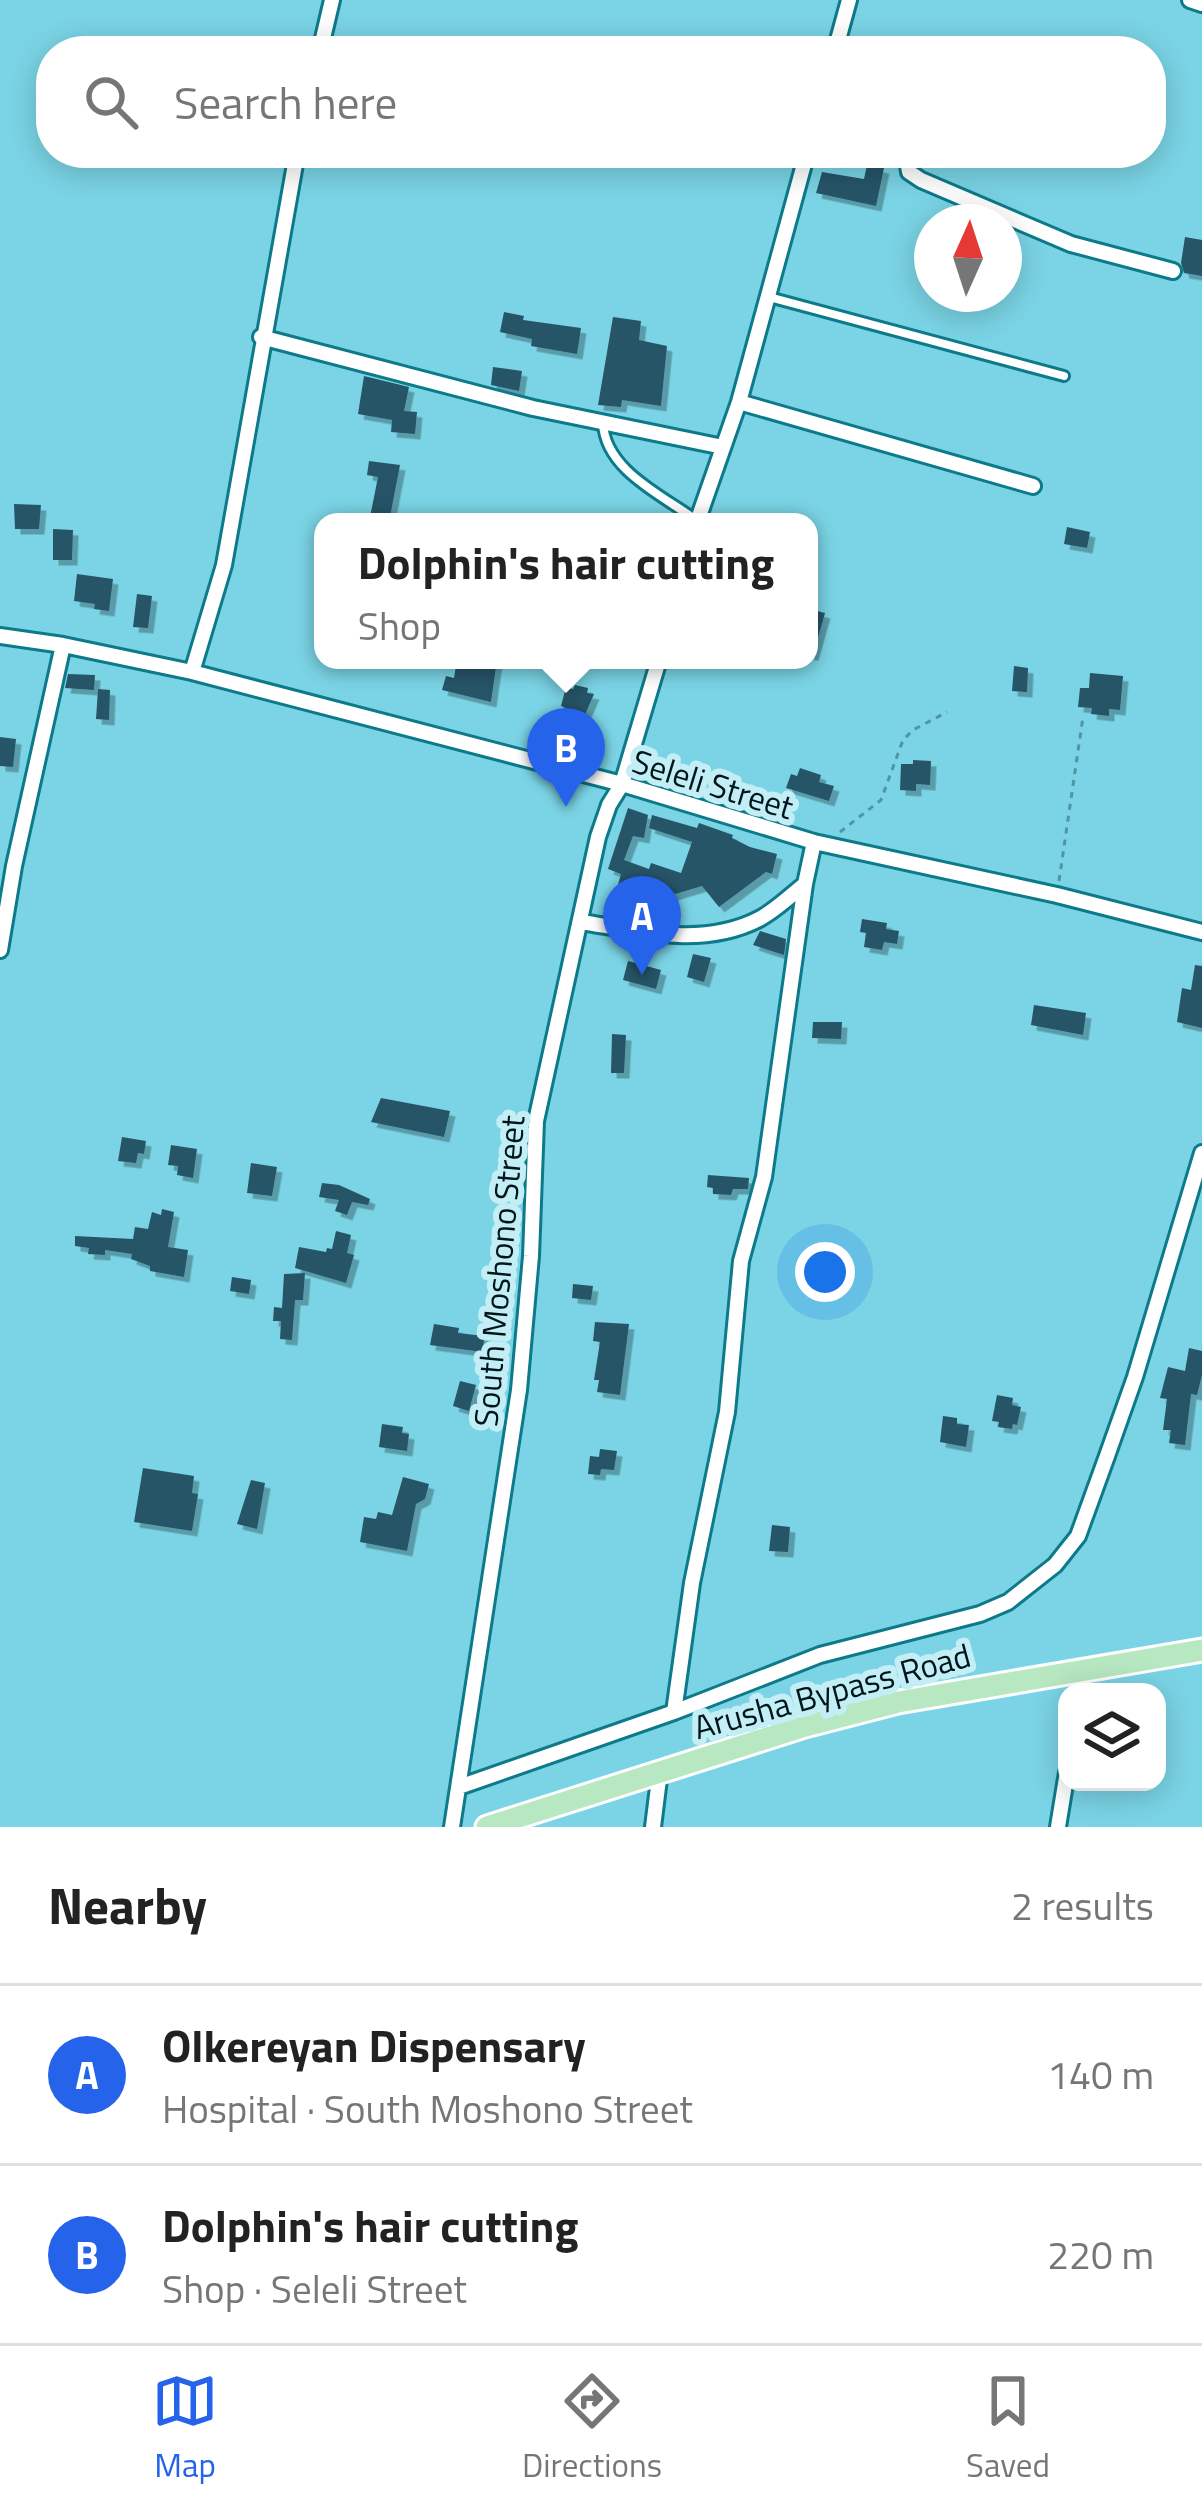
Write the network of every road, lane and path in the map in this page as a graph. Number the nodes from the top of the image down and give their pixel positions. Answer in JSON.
{"nodes":[{"id":1,"x":332,"y":0,"type":"edge"},
{"id":2,"x":849,"y":0,"type":"edge"},
{"id":3,"x":1190,"y":0,"type":"edge"},
{"id":4,"x":1202,"y":4,"type":"edge"},
{"id":5,"x":324,"y":36,"type":"edge"},
{"id":6,"x":839,"y":36,"type":"edge"},
{"id":7,"x":294,"y":168,"type":"edge"},
{"id":8,"x":803,"y":168,"type":"edge"},
{"id":9,"x":908,"y":168,"type":"edge"},
{"id":10,"x":1173,"y":271,"type":"dead end"},
{"id":11,"x":767,"y":296,"type":"junction"},
{"id":12,"x":261,"y":337,"type":"junction"},
{"id":13,"x":1064,"y":376,"type":"dead end"},
{"id":14,"x":739,"y":402,"type":"junction"},
{"id":15,"x":603,"y":422,"type":"junction"},
{"id":16,"x":723,"y":447,"type":"junction"},
{"id":17,"x":1033,"y":486,"type":"dead end"},
{"id":18,"x":686,"y":513,"type":"edge"},
{"id":19,"x":701,"y":513,"type":"edge"},
{"id":20,"x":0,"y":636,"type":"edge"},
{"id":21,"x":64,"y":645,"type":"junction"},
{"id":22,"x":656,"y":669,"type":"edge"},
{"id":23,"x":192,"y":672,"type":"junction"},
{"id":24,"x":947,"y":712,"type":"dead end"},
{"id":25,"x":1083,"y":717,"type":"dead end"},
{"id":26,"x":622,"y":784,"type":"junction"},
{"id":27,"x":819,"y":843,"type":"junction"},
{"id":28,"x":805,"y":884,"type":"junction"},
{"id":29,"x":1057,"y":895,"type":"junction"},
{"id":30,"x":581,"y":922,"type":"junction"},
{"id":31,"x":1202,"y":932,"type":"edge"},
{"id":32,"x":0,"y":950,"type":"edge"},
{"id":33,"x":1202,"y":1153,"type":"edge"},
{"id":34,"x":1202,"y":1650,"type":"edge"},
{"id":35,"x":1084,"y":1669,"type":"junction"},
{"id":36,"x":1082,"y":1683,"type":"edge"},
{"id":37,"x":674,"y":1712,"type":"junction"},
{"id":38,"x":660,"y":1771,"type":"junction"},
{"id":39,"x":459,"y":1787,"type":"junction"},
{"id":40,"x":1064,"y":1791,"type":"edge"},
{"id":41,"x":452,"y":1827,"type":"edge"},
{"id":42,"x":487,"y":1827,"type":"edge"},
{"id":43,"x":653,"y":1827,"type":"edge"},
{"id":44,"x":1058,"y":1827,"type":"edge"}],
"edges":[{"from":1,"to":5,"type":"street"},
{"from":2,"to":6,"type":"street"},
{"from":3,"to":4,"type":"street"},
{"from":7,"to":12,"type":"street"},
{"from":8,"to":11,"type":"street"},
{"from":9,"to":10,"type":"street"},
{"from":11,"to":13,"type":"lane"},
{"from":11,"to":14,"type":"street"},
{"from":12,"to":15,"type":"street"},
{"from":12,"to":23,"type":"street"},
{"from":14,"to":16,"type":"street"},
{"from":14,"to":17,"type":"street"},
{"from":15,"to":16,"type":"street"},
{"from":15,"to":18,"type":"lane"},
{"from":16,"to":19,"type":"street"},
{"from":20,"to":21,"type":"street","name":"Seleli Street"},
{"from":21,"to":23,"type":"street","name":"Seleli Street"},
{"from":21,"to":32,"type":"street"},
{"from":22,"to":26,"type":"street","name":"South Moshono Street"},
{"from":23,"to":26,"type":"street","name":"Seleli Street"},
{"from":24,"to":27,"type":"path"},
{"from":25,"to":29,"type":"path"},
{"from":26,"to":27,"type":"street","name":"Seleli Street"},
{"from":26,"to":30,"type":"street","name":"South Moshono Street"},
{"from":27,"to":28,"type":"street"},
{"from":27,"to":29,"type":"street","name":"Seleli Street"},
{"from":28,"to":30,"type":"street"},
{"from":28,"to":37,"type":"street"},
{"from":29,"to":31,"type":"street","name":"Seleli Street"},
{"from":30,"to":39,"type":"street","name":"South Moshono Street"},
{"from":33,"to":37,"type":"street"},
{"from":34,"to":35,"type":"main road","name":"Arusha Bypass Road"},
{"from":35,"to":36,"type":"street"},
{"from":35,"to":38,"type":"main road","name":"Arusha Bypass Road"},
{"from":37,"to":39,"type":"street"},
{"from":38,"to":42,"type":"main road","name":"Arusha Bypass Road"},
{"from":38,"to":43,"type":"street"},
{"from":39,"to":41,"type":"street","name":"South Moshono Street"},
{"from":40,"to":44,"type":"street"}]}
